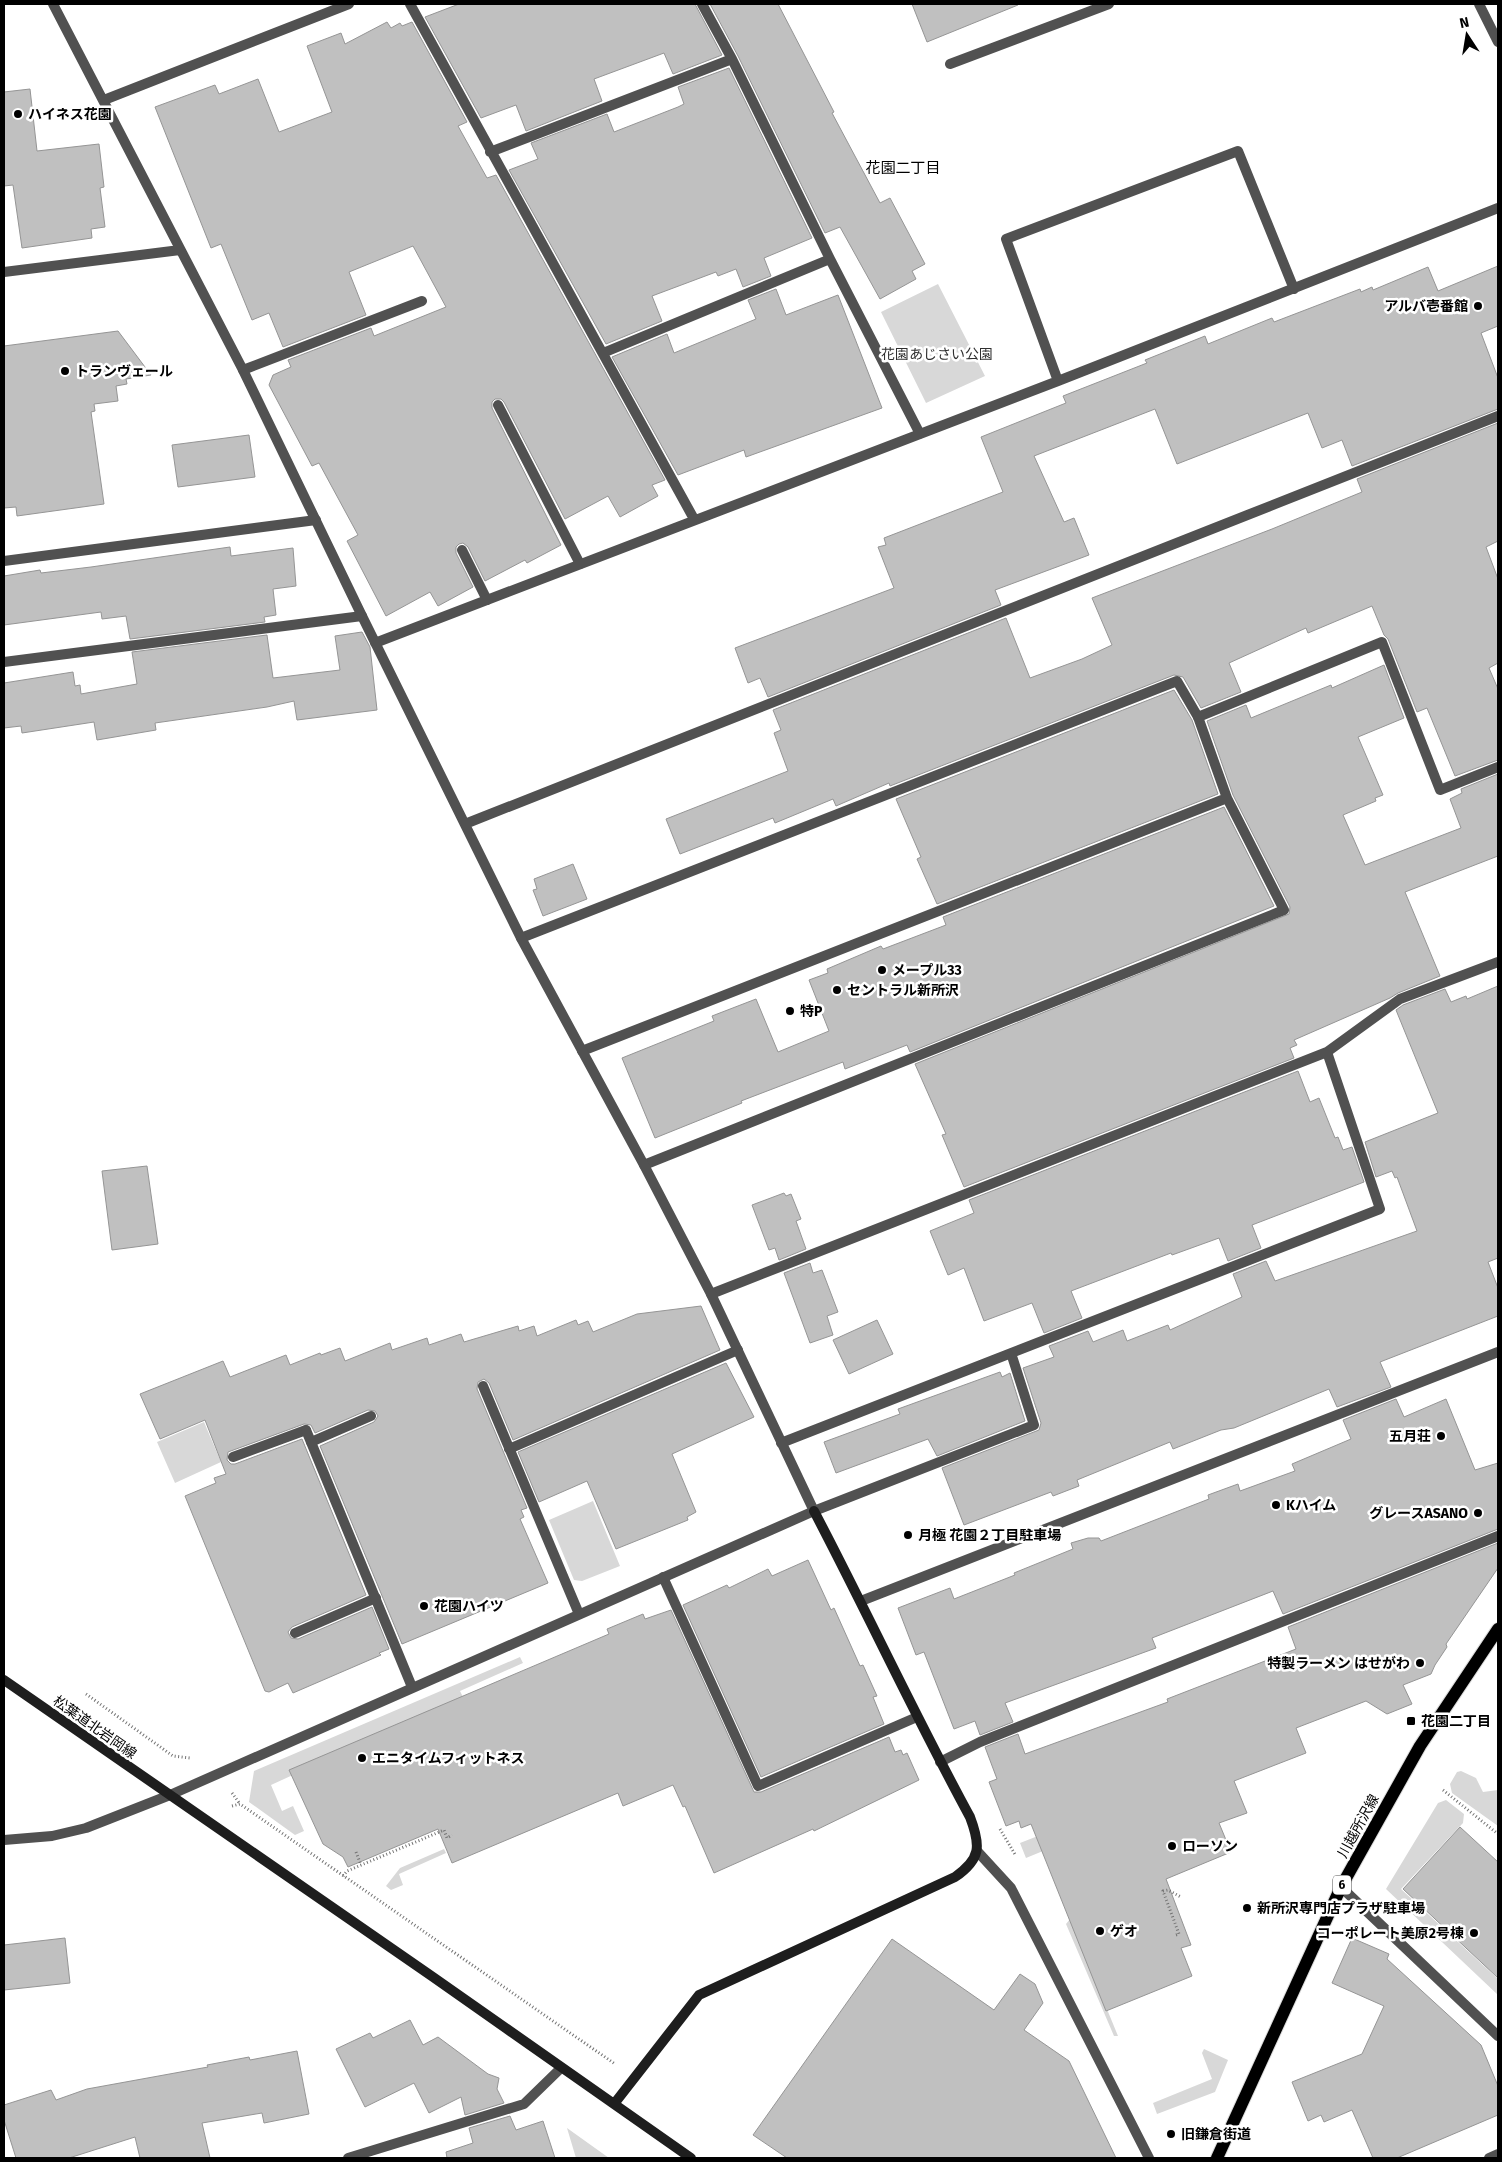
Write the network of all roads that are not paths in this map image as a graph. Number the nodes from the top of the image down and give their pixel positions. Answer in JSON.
{"nodes":[{"id":1,"x":53,"y":4,"type":"edge"},
{"id":2,"x":349,"y":4,"type":"edge"},
{"id":3,"x":410,"y":4,"type":"edge"},
{"id":4,"x":702,"y":4,"type":"edge"},
{"id":5,"x":1109,"y":4,"type":"edge"},
{"id":6,"x":1479,"y":4,"type":"edge"},
{"id":7,"x":1498,"y":42,"type":"edge"},
{"id":8,"x":732,"y":60,"type":"junction"},
{"id":9,"x":950,"y":64,"type":"dead end"},
{"id":10,"x":104,"y":100,"type":"junction"},
{"id":11,"x":490,"y":152,"type":"junction"},
{"id":12,"x":1498,"y":208,"type":"edge"},
{"id":13,"x":180,"y":250,"type":"junction"},
{"id":14,"x":830,"y":259,"type":"junction"},
{"id":15,"x":4,"y":272,"type":"edge"},
{"id":16,"x":1294,"y":289,"type":"junction"},
{"id":17,"x":422,"y":301,"type":"dead end"},
{"id":18,"x":603,"y":353,"type":"junction"},
{"id":19,"x":243,"y":370,"type":"junction"},
{"id":20,"x":1058,"y":381,"type":"junction"},
{"id":21,"x":498,"y":405,"type":"dead end"},
{"id":22,"x":1498,"y":416,"type":"edge"},
{"id":23,"x":920,"y":434,"type":"junction"},
{"id":24,"x":694,"y":519,"type":"junction"},
{"id":25,"x":316,"y":520,"type":"junction"},
{"id":26,"x":462,"y":550,"type":"dead end"},
{"id":27,"x":4,"y":561,"type":"edge"},
{"id":28,"x":580,"y":564,"type":"junction"},
{"id":29,"x":488,"y":600,"type":"junction"},
{"id":30,"x":362,"y":616,"type":"junction"},
{"id":31,"x":375,"y":643,"type":"junction"},
{"id":32,"x":4,"y":662,"type":"edge"},
{"id":33,"x":1198,"y":717,"type":"junction"},
{"id":34,"x":1498,"y":767,"type":"edge"},
{"id":35,"x":1227,"y":798,"type":"junction"},
{"id":36,"x":466,"y":824,"type":"junction"},
{"id":37,"x":522,"y":938,"type":"junction"},
{"id":38,"x":1498,"y":962,"type":"edge"},
{"id":39,"x":582,"y":1052,"type":"junction"},
{"id":40,"x":1327,"y":1052,"type":"junction"},
{"id":41,"x":644,"y":1165,"type":"junction"},
{"id":42,"x":711,"y":1294,"type":"junction"},
{"id":43,"x":738,"y":1350,"type":"junction"},
{"id":44,"x":1498,"y":1352,"type":"edge"},
{"id":45,"x":1011,"y":1353,"type":"junction"},
{"id":46,"x":483,"y":1386,"type":"dead end"},
{"id":47,"x":371,"y":1416,"type":"dead end"},
{"id":48,"x":311,"y":1442,"type":"junction"},
{"id":49,"x":781,"y":1443,"type":"junction"},
{"id":50,"x":509,"y":1449,"type":"junction"},
{"id":51,"x":233,"y":1457,"type":"dead end"},
{"id":52,"x":814,"y":1511,"type":"junction"},
{"id":53,"x":1498,"y":1536,"type":"edge"},
{"id":54,"x":663,"y":1577,"type":"junction"},
{"id":55,"x":376,"y":1598,"type":"junction"},
{"id":56,"x":861,"y":1601,"type":"junction"},
{"id":57,"x":579,"y":1614,"type":"junction"},
{"id":58,"x":1498,"y":1630,"type":"edge"},
{"id":59,"x":295,"y":1633,"type":"dead end"},
{"id":60,"x":1494,"y":1641,"type":"edge"},
{"id":61,"x":4,"y":1680,"type":"edge"},
{"id":62,"x":412,"y":1687,"type":"junction"},
{"id":63,"x":917,"y":1718,"type":"junction"},
{"id":64,"x":940,"y":1762,"type":"junction"},
{"id":65,"x":170,"y":1795,"type":"junction"},
{"id":66,"x":4,"y":1840,"type":"edge"},
{"id":67,"x":977,"y":1851,"type":"junction"},
{"id":68,"x":1341,"y":1887,"type":"junction"},
{"id":69,"x":1498,"y":2036,"type":"edge"},
{"id":70,"x":561,"y":2068,"type":"junction"},
{"id":71,"x":614,"y":2104,"type":"junction"},
{"id":72,"x":1498,"y":2154,"type":"edge"},
{"id":73,"x":348,"y":2158,"type":"edge"},
{"id":74,"x":691,"y":2158,"type":"edge"},
{"id":75,"x":1148,"y":2158,"type":"edge"},
{"id":76,"x":1216,"y":2158,"type":"edge"},
{"id":77,"x":1489,"y":2158,"type":"edge"}],
"edges":[{"from":1,"to":10,"type":"street"},
{"from":2,"to":10,"type":"street"},
{"from":3,"to":11,"type":"street"},
{"from":4,"to":8,"type":"street"},
{"from":5,"to":9,"type":"street"},
{"from":6,"to":7,"type":"street"},
{"from":8,"to":11,"type":"street"},
{"from":8,"to":14,"type":"street"},
{"from":10,"to":13,"type":"street"},
{"from":11,"to":18,"type":"street"},
{"from":12,"to":16,"type":"street"},
{"from":13,"to":15,"type":"street"},
{"from":13,"to":19,"type":"street"},
{"from":14,"to":18,"type":"street"},
{"from":14,"to":23,"type":"street"},
{"from":16,"to":20,"type":"street"},
{"from":16,"to":20,"type":"street"},
{"from":17,"to":19,"type":"street"},
{"from":18,"to":24,"type":"street"},
{"from":19,"to":25,"type":"street"},
{"from":20,"to":23,"type":"street"},
{"from":21,"to":28,"type":"street"},
{"from":22,"to":36,"type":"street"},
{"from":23,"to":24,"type":"street"},
{"from":24,"to":28,"type":"street"},
{"from":25,"to":27,"type":"street"},
{"from":25,"to":30,"type":"street"},
{"from":26,"to":29,"type":"street"},
{"from":28,"to":29,"type":"street"},
{"from":29,"to":31,"type":"street"},
{"from":30,"to":31,"type":"street"},
{"from":30,"to":32,"type":"street"},
{"from":31,"to":36,"type":"street"},
{"from":33,"to":34,"type":"street"},
{"from":33,"to":35,"type":"street"},
{"from":33,"to":37,"type":"street"},
{"from":35,"to":39,"type":"street"},
{"from":35,"to":41,"type":"street"},
{"from":36,"to":37,"type":"street"},
{"from":37,"to":39,"type":"street"},
{"from":38,"to":40,"type":"street"},
{"from":39,"to":41,"type":"street"},
{"from":40,"to":42,"type":"street"},
{"from":40,"to":45,"type":"street"},
{"from":41,"to":42,"type":"street"},
{"from":42,"to":43,"type":"street"},
{"from":43,"to":49,"type":"street"},
{"from":43,"to":50,"type":"street"},
{"from":44,"to":56,"type":"street"},
{"from":45,"to":49,"type":"street"},
{"from":45,"to":52,"type":"street"},
{"from":46,"to":50,"type":"street"},
{"from":47,"to":48,"type":"street"},
{"from":48,"to":51,"type":"street"},
{"from":48,"to":55,"type":"street"},
{"from":49,"to":52,"type":"street"},
{"from":50,"to":57,"type":"street"},
{"from":52,"to":54,"type":"street"},
{"from":52,"to":56,"type":"street"},
{"from":53,"to":64,"type":"street"},
{"from":54,"to":57,"type":"street"},
{"from":54,"to":63,"type":"street"},
{"from":55,"to":59,"type":"street"},
{"from":55,"to":62,"type":"street"},
{"from":56,"to":63,"type":"street"},
{"from":57,"to":62,"type":"street"},
{"from":58,"to":60,"type":"main road","name":"川越所沢線","number":"6"},
{"from":60,"to":68,"type":"main road","name":"川越所沢線","number":"6"},
{"from":61,"to":65,"type":"street","name":"松葉道北岩岡線"},
{"from":62,"to":65,"type":"street"},
{"from":63,"to":64,"type":"street"},
{"from":64,"to":67,"type":"street"},
{"from":65,"to":66,"type":"street"},
{"from":65,"to":70,"type":"street","name":"松葉道北岩岡線"},
{"from":67,"to":71,"type":"street"},
{"from":67,"to":75,"type":"street"},
{"from":68,"to":69,"type":"street"},
{"from":68,"to":76,"type":"main road","name":"川越所沢線","number":"6"},
{"from":70,"to":71,"type":"street","name":"松葉道北岩岡線"},
{"from":70,"to":73,"type":"street"},
{"from":71,"to":74,"type":"street","name":"松葉道北岩岡線"},
{"from":72,"to":77,"type":"street"}]}
